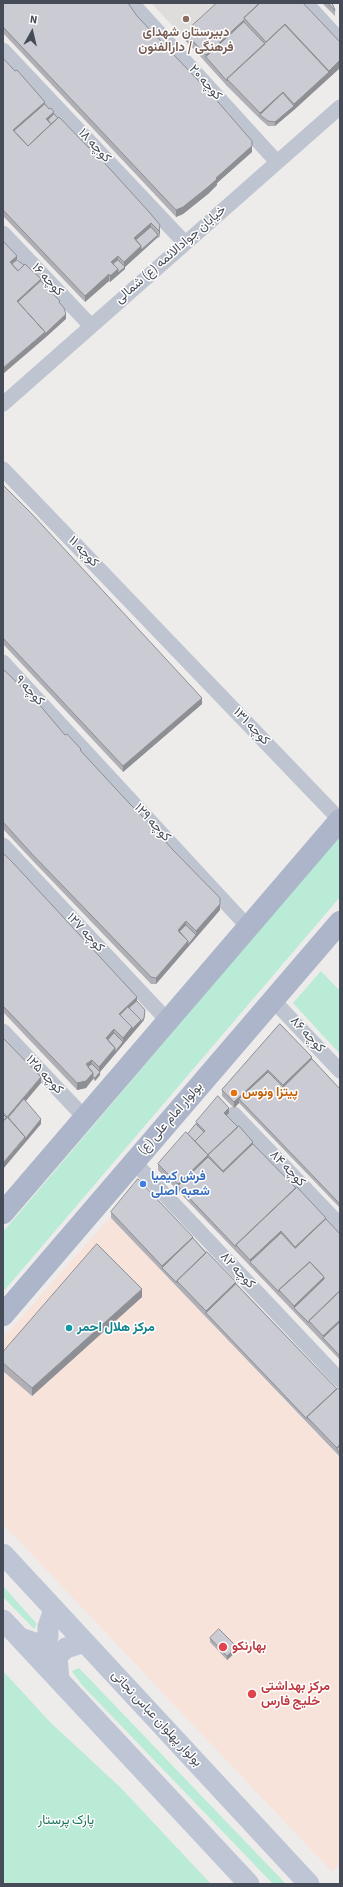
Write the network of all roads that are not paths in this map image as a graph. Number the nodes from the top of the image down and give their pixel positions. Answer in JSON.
{"nodes":[{"id":1,"x":132,"y":3,"type":"edge"},
{"id":2,"x":306,"y":3,"type":"edge"},
{"id":3,"x":340,"y":40,"type":"edge"},
{"id":4,"x":3,"y":50,"type":"edge"},
{"id":5,"x":340,"y":107,"type":"edge"},
{"id":6,"x":277,"y":162,"type":"junction"},
{"id":7,"x":3,"y":233,"type":"edge"},
{"id":8,"x":185,"y":243,"type":"junction"},
{"id":9,"x":91,"y":326,"type":"junction"},
{"id":10,"x":3,"y":404,"type":"edge"},
{"id":11,"x":3,"y":469,"type":"edge"},
{"id":12,"x":162,"y":634,"type":"joint"},
{"id":13,"x":3,"y":662,"type":"edge"},
{"id":14,"x":56,"y":719,"type":"joint"},
{"id":15,"x":340,"y":820,"type":"edge"},
{"id":16,"x":3,"y":845,"type":"edge"},
{"id":17,"x":340,"y":922,"type":"edge"},
{"id":18,"x":248,"y":927,"type":"junction"},
{"id":19,"x":273,"y":1000,"type":"junction"},
{"id":20,"x":168,"y":1021,"type":"junction"},
{"id":21,"x":3,"y":1031,"type":"edge"},
{"id":22,"x":340,"y":1071,"type":"edge"},
{"id":23,"x":234,"y":1114,"type":"dead end"},
{"id":24,"x":85,"y":1118,"type":"junction"},
{"id":25,"x":134,"y":1162,"type":"junction"},
{"id":26,"x":3,"y":1213,"type":"edge"},
{"id":27,"x":340,"y":1225,"type":"edge"},
{"id":28,"x":3,"y":1315,"type":"edge"},
{"id":29,"x":340,"y":1380,"type":"edge"},
{"id":30,"x":3,"y":1554,"type":"edge"},
{"id":31,"x":54,"y":1609,"type":"junction"},
{"id":32,"x":3,"y":1620,"type":"edge"},
{"id":33,"x":20,"y":1638,"type":"junction"},
{"id":34,"x":84,"y":1642,"type":"junction"},
{"id":35,"x":59,"y":1680,"type":"junction"},
{"id":36,"x":249,"y":1884,"type":"edge"},
{"id":37,"x":309,"y":1884,"type":"edge"}],
"edges":[{"from":1,"to":6,"type":"street","name":"کوچه ۲۰"},
{"from":2,"to":3,"type":"street"},
{"from":4,"to":8,"type":"street","name":"کوچه ۱۸"},
{"from":5,"to":6,"type":"street","name":"خیابان جوادالائمه (ع) شمالی"},
{"from":6,"to":8,"type":"street","name":"خیابان جوادالائمه (ع) شمالی"},
{"from":7,"to":9,"type":"street","name":"کوچه ۱۶"},
{"from":8,"to":9,"type":"street","name":"خیابان جوادالائمه (ع) شمالی"},
{"from":9,"to":10,"type":"street","name":"خیابان جوادالائمه (ع) شمالی"},
{"from":11,"to":12,"type":"street","name":"کوچه ۱۱"},
{"from":12,"to":15,"type":"street","name":"کوچه ۱۳۱"},
{"from":13,"to":14,"type":"street","name":"کوچه ۹"},
{"from":14,"to":18,"type":"street","name":"کوچه ۱۲۹"},
{"from":15,"to":18,"type":"main road"},
{"from":16,"to":20,"type":"street","name":"کوچه ۱۲۷"},
{"from":17,"to":19,"type":"main road","name":"بولوار امام علی (ع)"},
{"from":18,"to":20,"type":"main road"},
{"from":19,"to":22,"type":"street","name":"کوچه ۸۶"},
{"from":19,"to":25,"type":"main road","name":"بولوار امام علی (ع)"},
{"from":20,"to":24,"type":"main road"},
{"from":21,"to":24,"type":"street","name":"کوچه ۱۲۵"},
{"from":23,"to":27,"type":"street","name":"کوچه ۸۴"},
{"from":24,"to":26,"type":"main road"},
{"from":25,"to":28,"type":"main road","name":"بولوار امام علی (ع)"},
{"from":25,"to":29,"type":"street","name":"کوچه ۸۲"},
{"from":30,"to":31,"type":"main road","name":"بولوار پهلوان عباس نجاتی"},
{"from":31,"to":33,"type":"main road"},
{"from":31,"to":34,"type":"main road","name":"بولوار پهلوان عباس نجاتی"},
{"from":32,"to":33,"type":"main road"},
{"from":33,"to":35,"type":"main road"},
{"from":34,"to":35,"type":"main road"},
{"from":34,"to":37,"type":"main road","name":"بولوار پهلوان عباس نجاتی"},
{"from":35,"to":36,"type":"main road"}]}
